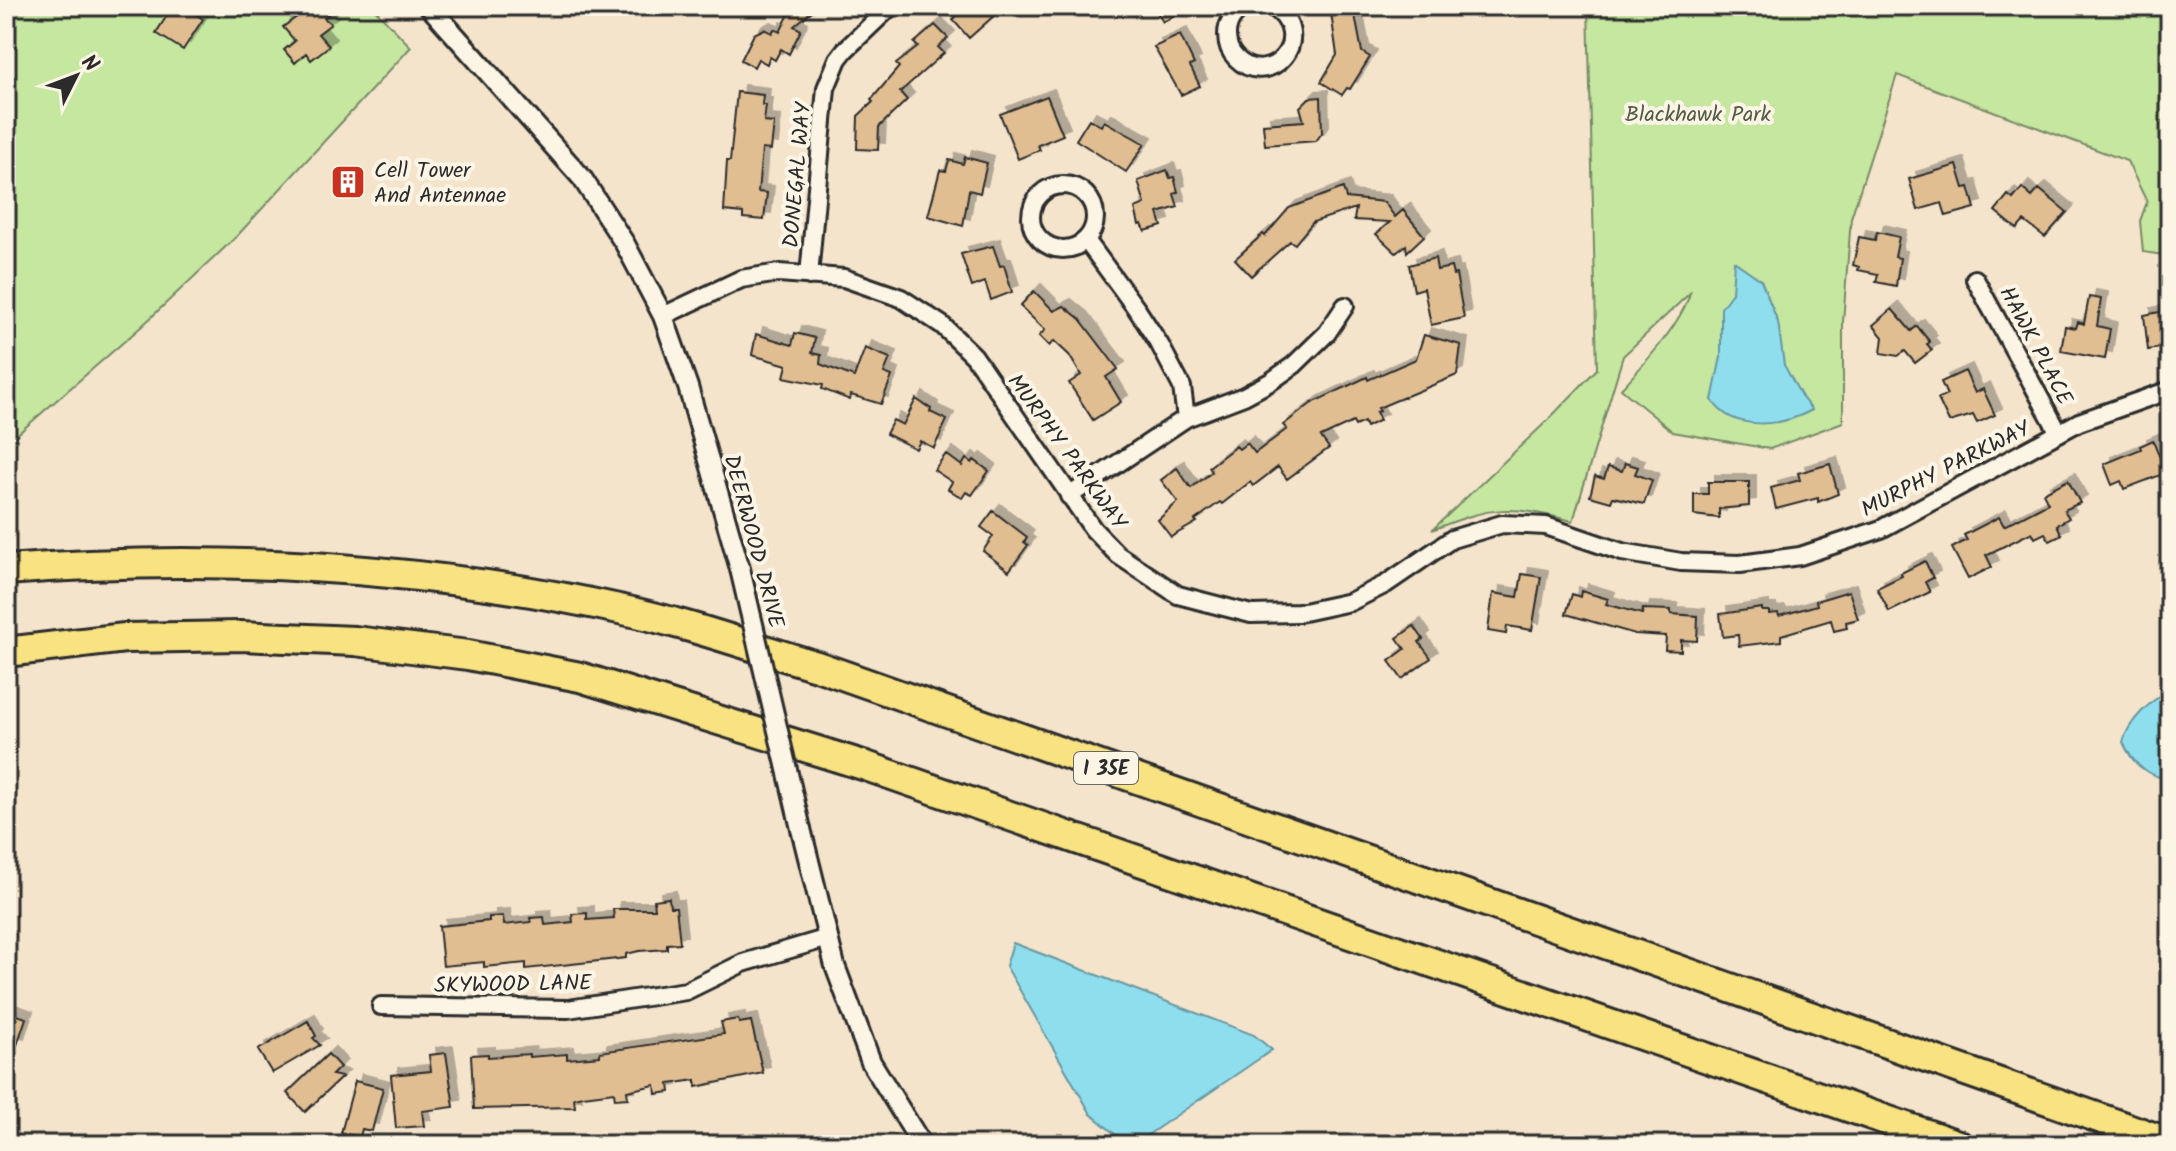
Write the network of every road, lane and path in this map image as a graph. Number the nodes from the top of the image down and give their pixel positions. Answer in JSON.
{"nodes":[{"id":1,"x":429,"y":6,"type":"edge"},
{"id":2,"x":891,"y":6,"type":"edge"},
{"id":3,"x":1247,"y":6,"type":"edge"},
{"id":4,"x":1272,"y":6,"type":"edge"},
{"id":5,"x":1086,"y":240,"type":"junction"},
{"id":6,"x":809,"y":276,"type":"junction"},
{"id":7,"x":1975,"y":279,"type":"dead end"},
{"id":8,"x":1345,"y":306,"type":"dead end"},
{"id":9,"x":663,"y":316,"type":"junction"},
{"id":10,"x":2170,"y":390,"type":"edge"},
{"id":11,"x":1186,"y":418,"type":"junction"},
{"id":12,"x":2059,"y":433,"type":"junction"},
{"id":13,"x":1069,"y":496,"type":"junction"},
{"id":14,"x":6,"y":570,"type":"edge"},
{"id":15,"x":6,"y":652,"type":"edge"},
{"id":16,"x":828,"y":938,"type":"junction"},
{"id":17,"x":381,"y":1006,"type":"dead end"},
{"id":18,"x":2170,"y":1143,"type":"edge"},
{"id":19,"x":922,"y":1145,"type":"edge"},
{"id":20,"x":1958,"y":1145,"type":"edge"}],
"edges":[{"from":1,"to":9,"type":"street","name":"DEERWOOD DRIVE"},
{"from":2,"to":6,"type":"street","name":"DONEGAL WAY"},
{"from":3,"to":4,"type":"street"},
{"from":5,"to":5,"type":"street"},
{"from":5,"to":11,"type":"street"},
{"from":6,"to":9,"type":"street","name":"MURPHY PARKWAY"},
{"from":6,"to":13,"type":"street","name":"MURPHY PARKWAY"},
{"from":7,"to":12,"type":"street","name":"HAWK PLACE"},
{"from":8,"to":11,"type":"street"},
{"from":9,"to":16,"type":"street","name":"DEERWOOD DRIVE","bridge":true},
{"from":10,"to":12,"type":"street","name":"MURPHY PARKWAY"},
{"from":11,"to":13,"type":"street"},
{"from":12,"to":13,"type":"street","name":"MURPHY PARKWAY"},
{"from":14,"to":18,"type":"highway","number":"I 35E"},
{"from":15,"to":20,"type":"highway"},
{"from":16,"to":17,"type":"street","name":"SKYWOOD LANE"},
{"from":16,"to":19,"type":"street","name":"DEERWOOD DRIVE"}]}
